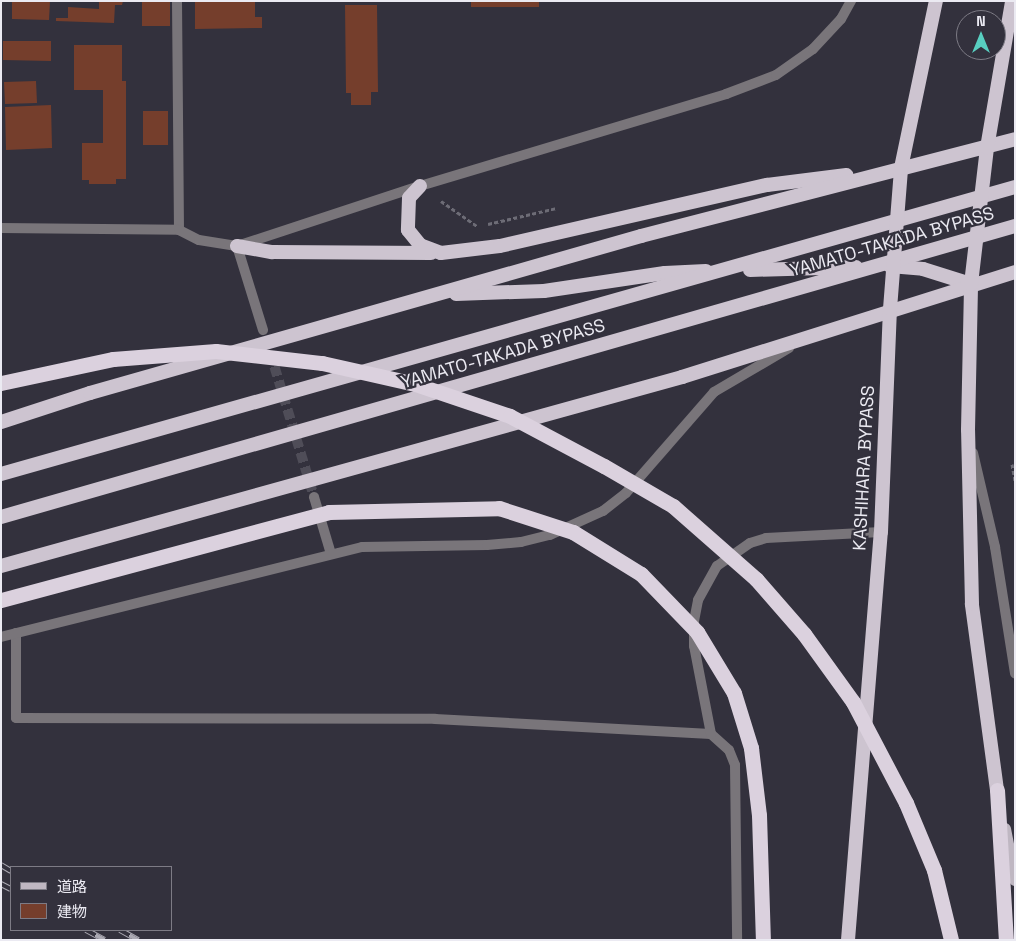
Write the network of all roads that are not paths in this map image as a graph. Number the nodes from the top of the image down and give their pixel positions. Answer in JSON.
{"nodes":[{"id":1,"x":177,"y":1,"type":"edge"},
{"id":2,"x":851,"y":1,"type":"edge"},
{"id":3,"x":936,"y":1,"type":"edge"},
{"id":4,"x":1012,"y":1,"type":"edge"},
{"id":5,"x":1015,"y":139,"type":"edge"},
{"id":6,"x":987,"y":148,"type":"junction"},
{"id":7,"x":901,"y":168,"type":"junction"},
{"id":8,"x":420,"y":186,"type":"junction"},
{"id":9,"x":1015,"y":187,"type":"edge"},
{"id":10,"x":1015,"y":226,"type":"edge"},
{"id":11,"x":1,"y":228,"type":"edge"},
{"id":12,"x":179,"y":230,"type":"junction"},
{"id":13,"x":237,"y":246,"type":"junction"},
{"id":14,"x":441,"y":253,"type":"junction"},
{"id":15,"x":894,"y":266,"type":"junction"},
{"id":16,"x":1015,"y":272,"type":"edge"},
{"id":17,"x":972,"y":284,"type":"junction"},
{"id":18,"x":436,"y":294,"type":"junction"},
{"id":19,"x":890,"y":309,"type":"junction"},
{"id":20,"x":263,"y":330,"type":"dead end"},
{"id":21,"x":803,"y":340,"type":"junction"},
{"id":22,"x":1,"y":383,"type":"edge"},
{"id":23,"x":1,"y":422,"type":"edge"},
{"id":24,"x":968,"y":430,"type":"junction"},
{"id":25,"x":1,"y":474,"type":"edge"},
{"id":26,"x":314,"y":497,"type":"tunnel mouth"},
{"id":27,"x":1,"y":517,"type":"edge"},
{"id":28,"x":881,"y":532,"type":"junction"},
{"id":29,"x":332,"y":554,"type":"junction"},
{"id":30,"x":1,"y":566,"type":"edge"},
{"id":31,"x":1,"y":600,"type":"edge"},
{"id":32,"x":16,"y":633,"type":"junction"},
{"id":33,"x":1,"y":637,"type":"edge"},
{"id":34,"x":1015,"y":671,"type":"edge"},
{"id":35,"x":710,"y":734,"type":"junction"},
{"id":36,"x":997,"y":790,"type":"junction"},
{"id":37,"x":1015,"y":880,"type":"edge"},
{"id":38,"x":737,"y":940,"type":"edge"},
{"id":39,"x":763,"y":940,"type":"edge"},
{"id":40,"x":848,"y":940,"type":"edge"},
{"id":41,"x":951,"y":940,"type":"edge"},
{"id":42,"x":1006,"y":940,"type":"edge"}],
"edges":[{"from":1,"to":12,"type":"street"},
{"from":2,"to":8,"type":"street"},
{"from":3,"to":7,"type":"highway","name":"KASHIHARA BYPASS"},
{"from":4,"to":6,"type":"highway"},
{"from":5,"to":6,"type":"highway"},
{"from":6,"to":7,"type":"highway"},
{"from":6,"to":17,"type":"highway"},
{"from":7,"to":14,"type":"highway"},
{"from":7,"to":15,"type":"highway","name":"KASHIHARA BYPASS"},
{"from":7,"to":18,"type":"highway"},
{"from":8,"to":13,"type":"street"},
{"from":8,"to":14,"type":"highway"},
{"from":9,"to":25,"type":"highway","name":"YAMATO-TAKADA BYPASS"},
{"from":10,"to":27,"type":"highway","name":"YAMATO-TAKADA BYPASS"},
{"from":11,"to":12,"type":"street"},
{"from":12,"to":13,"type":"street"},
{"from":13,"to":14,"type":"highway"},
{"from":13,"to":20,"type":"street"},
{"from":15,"to":17,"type":"highway"},
{"from":15,"to":18,"type":"highway"},
{"from":15,"to":19,"type":"highway","name":"KASHIHARA BYPASS"},
{"from":16,"to":17,"type":"highway"},
{"from":17,"to":19,"type":"highway"},
{"from":17,"to":24,"type":"highway"},
{"from":18,"to":23,"type":"highway"},
{"from":19,"to":21,"type":"highway"},
{"from":19,"to":28,"type":"highway","name":"KASHIHARA BYPASS"},
{"from":21,"to":29,"type":"street"},
{"from":21,"to":30,"type":"highway"},
{"from":22,"to":41,"type":"highway"},
{"from":24,"to":34,"type":"street"},
{"from":24,"to":36,"type":"highway"},
{"from":26,"to":29,"type":"street"},
{"from":28,"to":35,"type":"street"},
{"from":28,"to":40,"type":"highway","name":"KASHIHARA BYPASS"},
{"from":29,"to":32,"type":"street"},
{"from":31,"to":39,"type":"highway"},
{"from":32,"to":33,"type":"street"},
{"from":32,"to":35,"type":"street"},
{"from":35,"to":38,"type":"street"},
{"from":36,"to":37,"type":"main road"},
{"from":36,"to":42,"type":"highway"}]}
